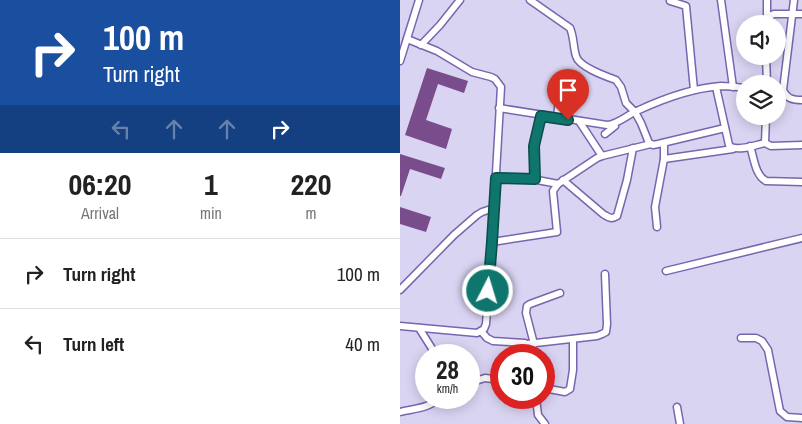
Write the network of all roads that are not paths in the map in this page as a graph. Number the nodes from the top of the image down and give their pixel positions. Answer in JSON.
{"nodes":[{"id":1,"x":419,"y":0,"type":"edge"},
{"id":2,"x":460,"y":0,"type":"edge"},
{"id":3,"x":530,"y":0,"type":"edge"},
{"id":4,"x":721,"y":0,"type":"edge"},
{"id":5,"x":767,"y":0,"type":"edge"},
{"id":6,"x":794,"y":0,"type":"edge"},
{"id":7,"x":670,"y":1,"type":"edge"},
{"id":8,"x":793,"y":14,"type":"junction"},
{"id":9,"x":802,"y":14,"type":"edge"},
{"id":10,"x":767,"y":15,"type":"edge"},
{"id":11,"x":773,"y":15,"type":"edge"},
{"id":12,"x":407,"y":39,"type":"junction"},
{"id":13,"x":422,"y":45,"type":"junction"},
{"id":14,"x":400,"y":61,"type":"edge"},
{"id":15,"x":785,"y":75,"type":"edge"},
{"id":16,"x":561,"y":78,"type":"dead end"},
{"id":17,"x":716,"y":87,"type":"junction"},
{"id":18,"x":733,"y":87,"type":"junction"},
{"id":19,"x":736,"y":87,"type":"edge"},
{"id":20,"x":694,"y":90,"type":"junction"},
{"id":21,"x":786,"y":96,"type":"edge"},
{"id":22,"x":802,"y":100,"type":"edge"},
{"id":23,"x":499,"y":108,"type":"junction"},
{"id":24,"x":635,"y":112,"type":"junction"},
{"id":25,"x":541,"y":116,"type":"junction"},
{"id":26,"x":557,"y":118,"type":"junction"},
{"id":27,"x":579,"y":121,"type":"junction"},
{"id":28,"x":614,"y":124,"type":"junction"},
{"id":29,"x":766,"y":125,"type":"edge"},
{"id":30,"x":725,"y":128,"type":"junction"},
{"id":31,"x":605,"y":134,"type":"dead end"},
{"id":32,"x":664,"y":143,"type":"junction"},
{"id":33,"x":765,"y":143,"type":"junction"},
{"id":34,"x":651,"y":144,"type":"junction"},
{"id":35,"x":802,"y":145,"type":"edge"},
{"id":36,"x":750,"y":146,"type":"junction"},
{"id":37,"x":633,"y":148,"type":"junction"},
{"id":38,"x":733,"y":149,"type":"junction"},
{"id":39,"x":602,"y":156,"type":"junction"},
{"id":40,"x":664,"y":159,"type":"junction"},
{"id":41,"x":496,"y":178,"type":"junction"},
{"id":42,"x":535,"y":179,"type":"junction"},
{"id":43,"x":561,"y":182,"type":"junction"},
{"id":44,"x":802,"y":182,"type":"edge"},
{"id":45,"x":494,"y":208,"type":"junction"},
{"id":46,"x":657,"y":227,"type":"dead end"},
{"id":47,"x":802,"y":238,"type":"edge"},
{"id":48,"x":492,"y":242,"type":"junction"},
{"id":49,"x":666,"y":271,"type":"dead end"},
{"id":50,"x":605,"y":274,"type":"dead end"},
{"id":51,"x":400,"y":290,"type":"edge"},
{"id":52,"x":560,"y":293,"type":"dead end"},
{"id":53,"x":400,"y":326,"type":"edge"},
{"id":54,"x":419,"y":328,"type":"junction"},
{"id":55,"x":481,"y":331,"type":"junction"},
{"id":56,"x":741,"y":338,"type":"dead end"},
{"id":57,"x":573,"y":339,"type":"junction"},
{"id":58,"x":429,"y":344,"type":"edge"},
{"id":59,"x":530,"y":344,"type":"junction"},
{"id":60,"x":555,"y":390,"type":"edge"},
{"id":61,"x":677,"y":407,"type":"dead end"},
{"id":62,"x":415,"y":408,"type":"edge"},
{"id":63,"x":537,"y":409,"type":"edge"},
{"id":64,"x":400,"y":412,"type":"edge"},
{"id":65,"x":802,"y":418,"type":"edge"},
{"id":66,"x":545,"y":424,"type":"edge"},
{"id":67,"x":680,"y":424,"type":"edge"}],
"edges":[{"from":1,"to":12,"type":"street"},
{"from":2,"to":13,"type":"street"},
{"from":3,"to":24,"type":"street"},
{"from":4,"to":18,"type":"street"},
{"from":5,"to":10,"type":"street"},
{"from":6,"to":8,"type":"street"},
{"from":7,"to":20,"type":"street"},
{"from":8,"to":9,"type":"street"},
{"from":8,"to":11,"type":"street"},
{"from":8,"to":15,"type":"street"},
{"from":12,"to":13,"type":"street"},
{"from":12,"to":14,"type":"street"},
{"from":13,"to":23,"type":"street"},
{"from":16,"to":26,"type":"street"},
{"from":17,"to":18,"type":"street"},
{"from":17,"to":20,"type":"street"},
{"from":17,"to":30,"type":"street"},
{"from":18,"to":19,"type":"street"},
{"from":20,"to":24,"type":"street"},
{"from":21,"to":22,"type":"street"},
{"from":23,"to":25,"type":"street"},
{"from":23,"to":41,"type":"street"},
{"from":24,"to":28,"type":"street"},
{"from":24,"to":34,"type":"street"},
{"from":25,"to":26,"type":"street"},
{"from":25,"to":42,"type":"street"},
{"from":26,"to":27,"type":"street"},
{"from":27,"to":28,"type":"street"},
{"from":27,"to":39,"type":"street"},
{"from":28,"to":31,"type":"street"},
{"from":29,"to":33,"type":"street"},
{"from":30,"to":32,"type":"street"},
{"from":30,"to":38,"type":"street"},
{"from":32,"to":34,"type":"street"},
{"from":32,"to":40,"type":"street"},
{"from":33,"to":35,"type":"street"},
{"from":33,"to":36,"type":"street"},
{"from":34,"to":37,"type":"street"},
{"from":36,"to":38,"type":"street"},
{"from":36,"to":44,"type":"street"},
{"from":37,"to":39,"type":"street"},
{"from":37,"to":43,"type":"street"},
{"from":38,"to":40,"type":"street"},
{"from":39,"to":43,"type":"street"},
{"from":40,"to":46,"type":"street"},
{"from":41,"to":42,"type":"street"},
{"from":41,"to":45,"type":"street"},
{"from":42,"to":43,"type":"street"},
{"from":43,"to":48,"type":"street"},
{"from":45,"to":48,"type":"street"},
{"from":45,"to":51,"type":"street"},
{"from":47,"to":49,"type":"street"},
{"from":48,"to":55,"type":"street"},
{"from":50,"to":57,"type":"street"},
{"from":52,"to":59,"type":"street"},
{"from":53,"to":54,"type":"street"},
{"from":54,"to":55,"type":"street"},
{"from":54,"to":58,"type":"street"},
{"from":55,"to":59,"type":"street"},
{"from":56,"to":65,"type":"street"},
{"from":57,"to":59,"type":"street"},
{"from":57,"to":60,"type":"street"},
{"from":61,"to":67,"type":"street"},
{"from":62,"to":64,"type":"street"},
{"from":63,"to":66,"type":"street"}]}
